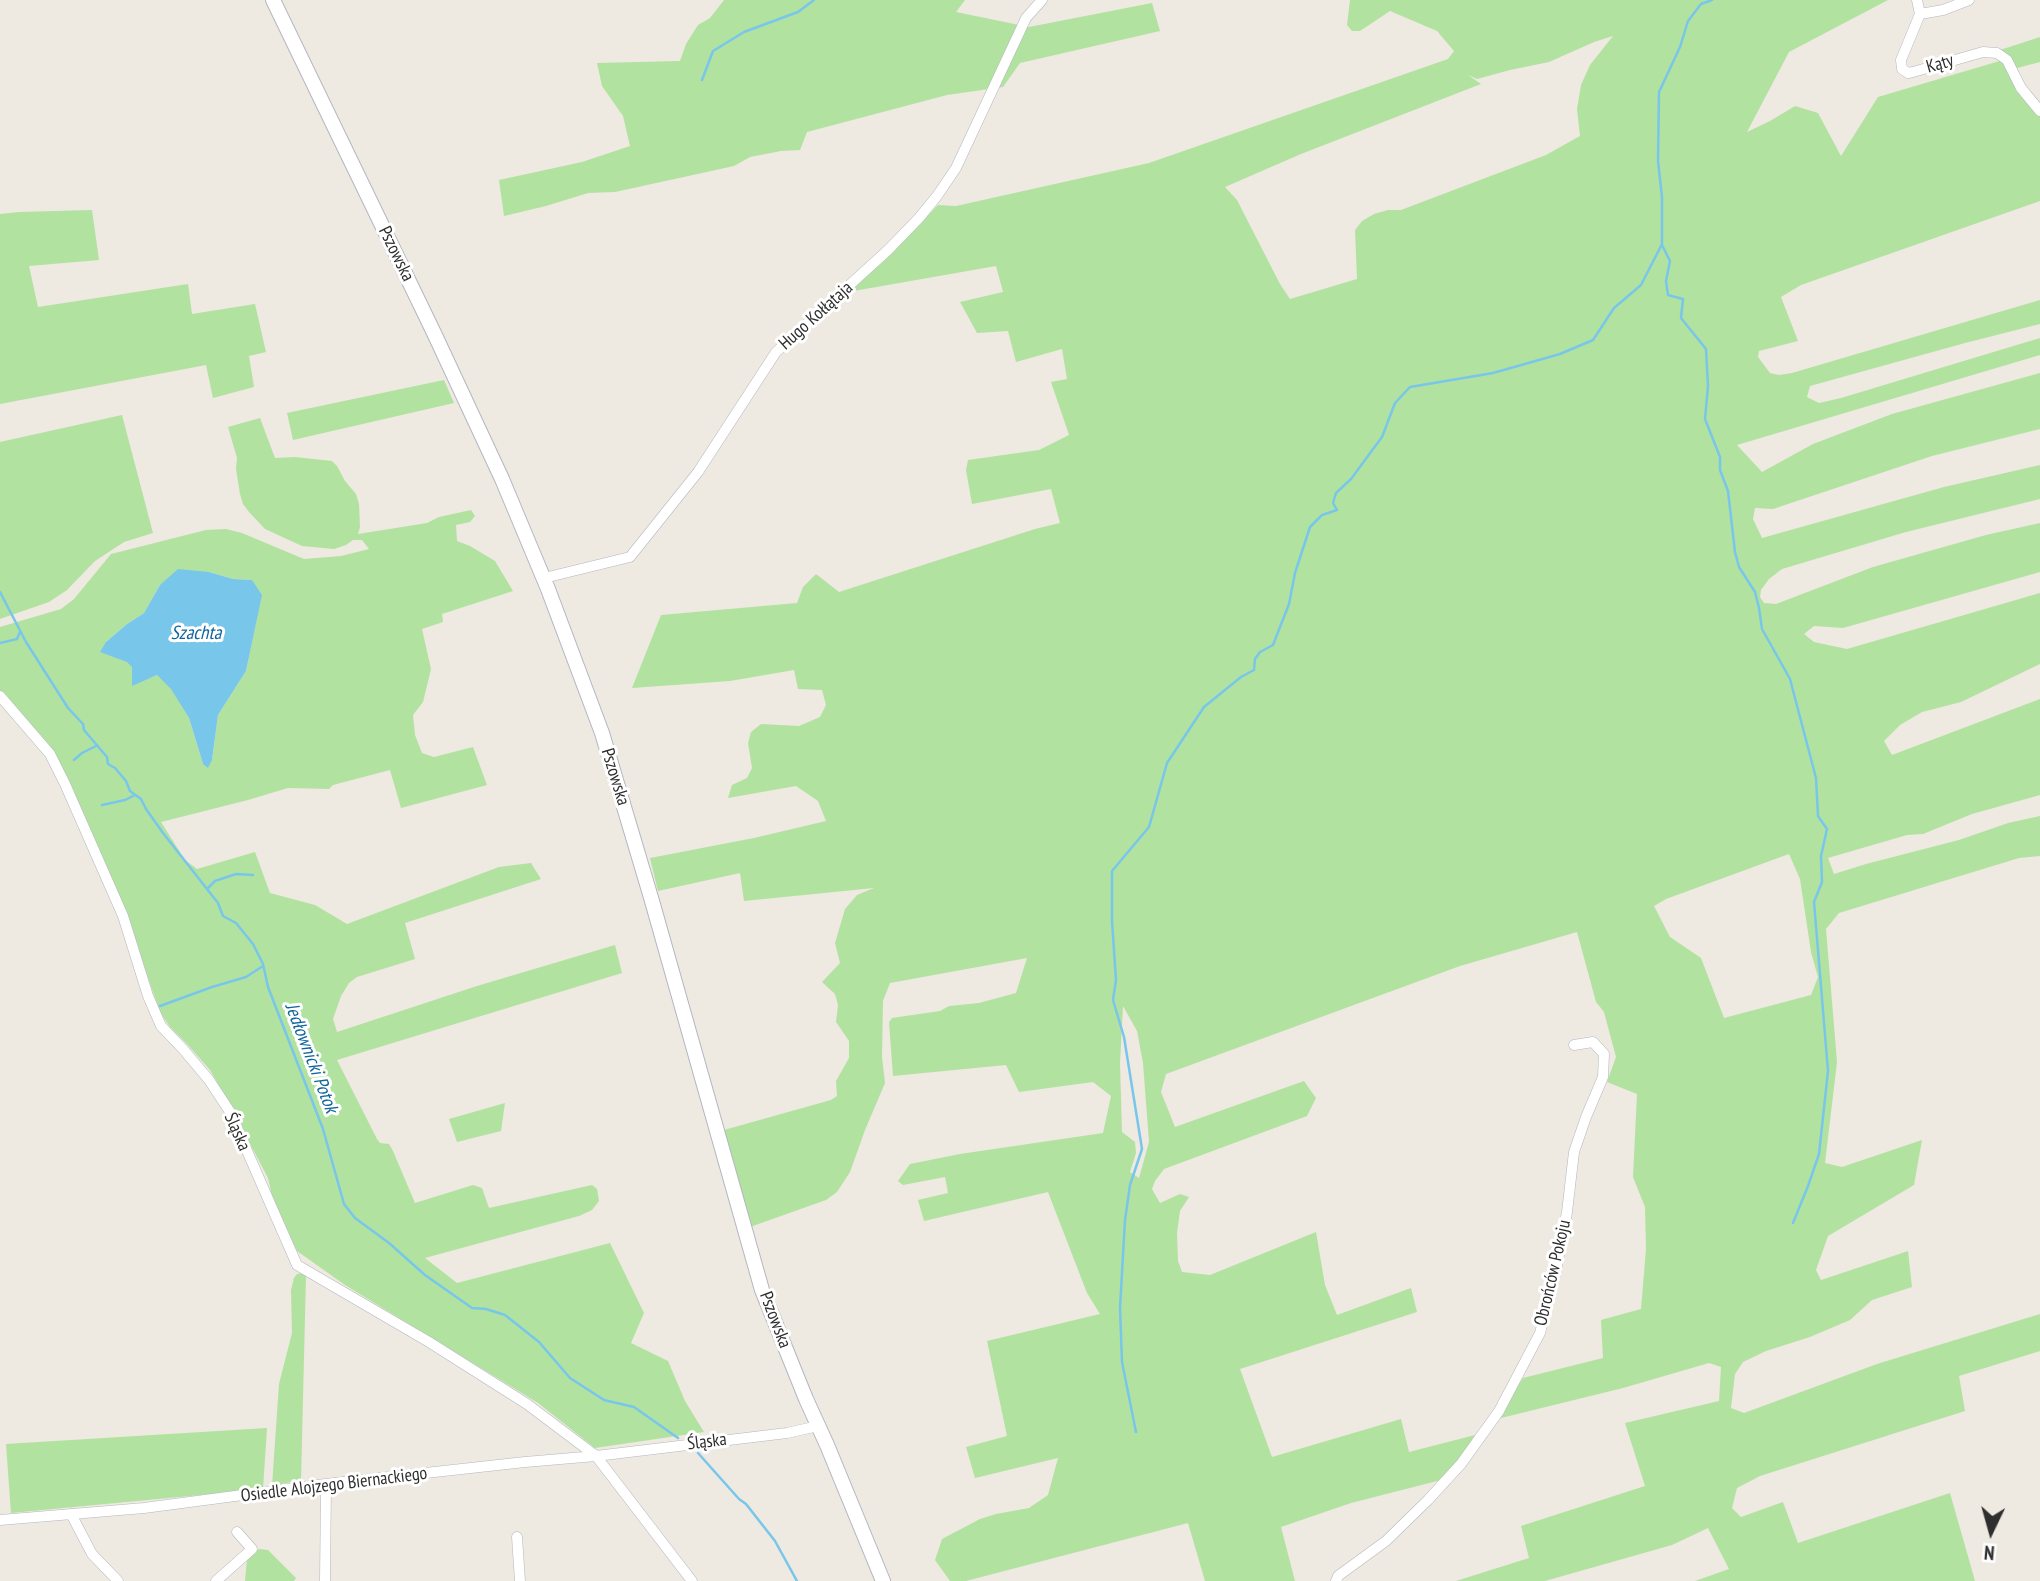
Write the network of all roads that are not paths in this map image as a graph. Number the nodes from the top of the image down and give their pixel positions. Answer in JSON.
{"nodes":[{"id":1,"x":273,"y":0,"type":"edge"},
{"id":2,"x":1042,"y":0,"type":"edge"},
{"id":3,"x":1917,"y":0,"type":"edge"},
{"id":4,"x":1969,"y":0,"type":"edge"},
{"id":5,"x":1920,"y":14,"type":"junction"},
{"id":6,"x":2040,"y":111,"type":"edge"},
{"id":7,"x":544,"y":578,"type":"junction"},
{"id":8,"x":0,"y":696,"type":"edge"},
{"id":9,"x":1574,"y":1045,"type":"dead end"},
{"id":10,"x":818,"y":1426,"type":"junction"},
{"id":11,"x":596,"y":1456,"type":"junction"},
{"id":12,"x":326,"y":1484,"type":"junction"},
{"id":13,"x":71,"y":1514,"type":"junction"},
{"id":14,"x":0,"y":1520,"type":"edge"},
{"id":15,"x":237,"y":1532,"type":"dead end"},
{"id":16,"x":517,"y":1537,"type":"dead end"},
{"id":17,"x":118,"y":1581,"type":"edge"},
{"id":18,"x":216,"y":1581,"type":"edge"},
{"id":19,"x":326,"y":1581,"type":"edge"},
{"id":20,"x":520,"y":1581,"type":"edge"},
{"id":21,"x":692,"y":1581,"type":"edge"},
{"id":22,"x":883,"y":1581,"type":"edge"},
{"id":23,"x":1336,"y":1581,"type":"edge"}],
"edges":[{"from":1,"to":7,"type":"main road","name":"Pszowska"},
{"from":2,"to":7,"type":"street","name":"Hugo Kołłątaja"},
{"from":3,"to":5,"type":"street"},
{"from":4,"to":5,"type":"street"},
{"from":5,"to":6,"type":"street","name":"Kąty"},
{"from":7,"to":10,"type":"main road","name":"Pszowska"},
{"from":8,"to":11,"type":"street","name":"Śląska"},
{"from":9,"to":23,"type":"street","name":"Obrońców Pokoju"},
{"from":10,"to":11,"type":"street","name":"Śląska"},
{"from":10,"to":22,"type":"main road","name":"Pszowska"},
{"from":11,"to":12,"type":"street","name":"Osiedle Alojzego Biernackiego"},
{"from":11,"to":21,"type":"street","name":"Śląska"},
{"from":12,"to":13,"type":"street","name":"Osiedle Alojzego Biernackiego"},
{"from":12,"to":19,"type":"street"},
{"from":13,"to":14,"type":"street","name":"Osiedle Alojzego Biernackiego"},
{"from":13,"to":17,"type":"street"},
{"from":15,"to":18,"type":"street","name":"Osiedle Alojzego Biernackiego"},
{"from":16,"to":20,"type":"street"}]}
